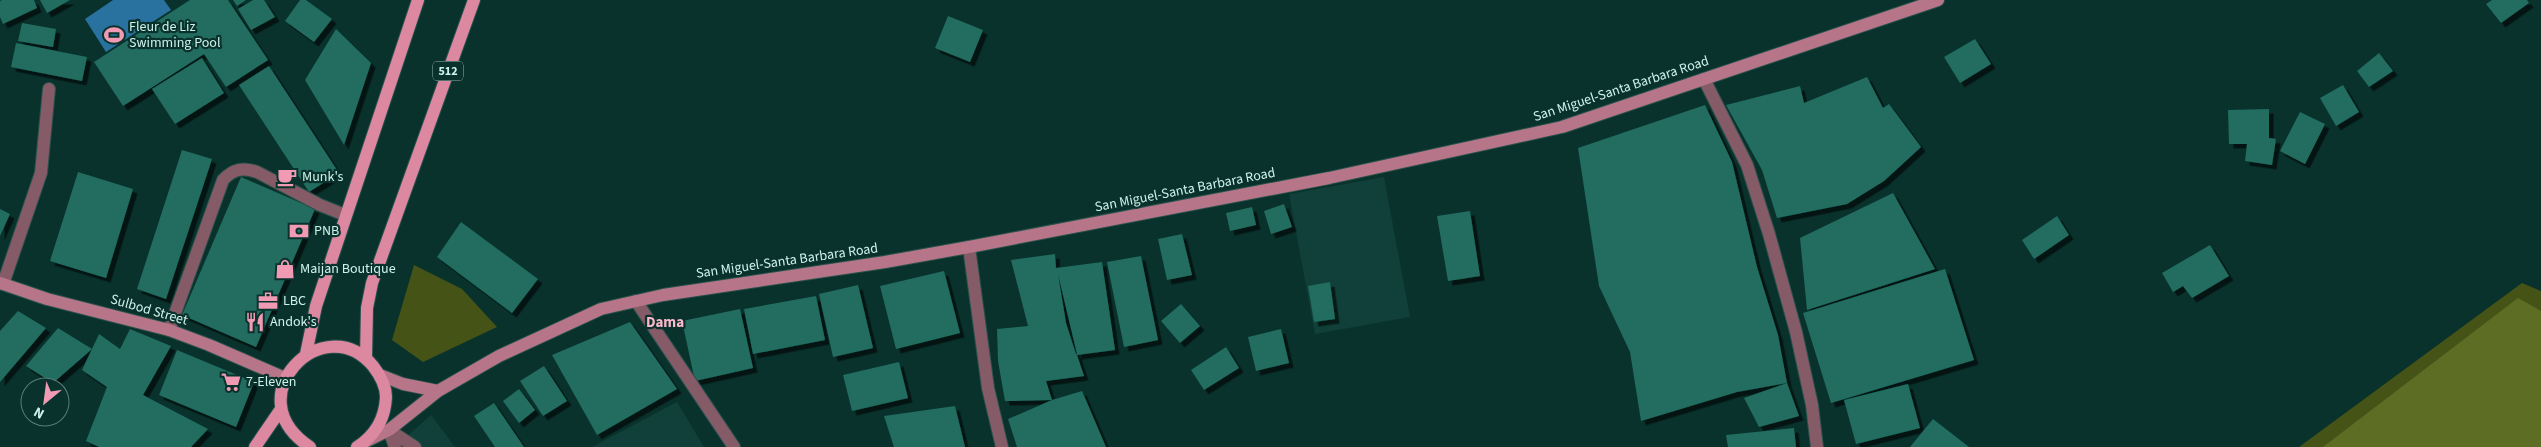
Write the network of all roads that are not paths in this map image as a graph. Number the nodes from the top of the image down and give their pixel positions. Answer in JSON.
{"nodes":[{"id":1,"x":418,"y":0,"type":"edge"},
{"id":2,"x":474,"y":0,"type":"edge"},
{"id":3,"x":1938,"y":0,"type":"edge"},
{"id":4,"x":1704,"y":79,"type":"junction"},
{"id":5,"x":49,"y":89,"type":"dead end"},
{"id":6,"x":345,"y":214,"type":"junction"},
{"id":7,"x":968,"y":247,"type":"junction"},
{"id":8,"x":2,"y":284,"type":"edge"},
{"id":9,"x":636,"y":301,"type":"junction"},
{"id":10,"x":169,"y":330,"type":"junction"},
{"id":11,"x":306,"y":354,"type":"junction"},
{"id":12,"x":366,"y":358,"type":"junction"},
{"id":13,"x":380,"y":375,"type":"junction"},
{"id":14,"x":285,"y":378,"type":"junction"},
{"id":15,"x":438,"y":391,"type":"junction"},
{"id":16,"x":281,"y":409,"type":"junction"},
{"id":17,"x":388,"y":430,"type":"junction"},
{"id":18,"x":362,"y":444,"type":"edge"},
{"id":19,"x":255,"y":447,"type":"edge"},
{"id":20,"x":310,"y":447,"type":"edge"},
{"id":21,"x":396,"y":447,"type":"edge"},
{"id":22,"x":415,"y":447,"type":"edge"},
{"id":23,"x":734,"y":447,"type":"edge"},
{"id":24,"x":1002,"y":447,"type":"edge"},
{"id":25,"x":1817,"y":447,"type":"edge"}],
"edges":[{"from":1,"to":6,"type":"main road"},
{"from":2,"to":12,"type":"main road","number":"512"},
{"from":3,"to":4,"type":"main road","name":"San Miguel-Santa Barbara Road"},
{"from":4,"to":7,"type":"main road","name":"San Miguel-Santa Barbara Road"},
{"from":4,"to":25,"type":"street"},
{"from":5,"to":8,"type":"street"},
{"from":6,"to":10,"type":"street"},
{"from":6,"to":11,"type":"main road"},
{"from":7,"to":9,"type":"main road","name":"San Miguel-Santa Barbara Road"},
{"from":7,"to":24,"type":"street"},
{"from":8,"to":10,"type":"main road","name":"Sulbod Street"},
{"from":9,"to":15,"type":"main road","name":"San Miguel-Santa Barbara Road"},
{"from":9,"to":23,"type":"street"},
{"from":10,"to":14,"type":"main road","name":"Sulbod Street"},
{"from":11,"to":12,"type":"main road"},
{"from":11,"to":14,"type":"main road"},
{"from":12,"to":13,"type":"main road"},
{"from":13,"to":15,"type":"main road"},
{"from":13,"to":18,"type":"main road"},
{"from":14,"to":16,"type":"main road"},
{"from":15,"to":17,"type":"main road","name":"San Miguel-Santa Barbara Road"},
{"from":16,"to":19,"type":"main road"},
{"from":16,"to":20,"type":"main road"},
{"from":17,"to":18,"type":"main road","name":"San Miguel-Santa Barbara Road"},
{"from":17,"to":21,"type":"street"},
{"from":17,"to":22,"type":"street"}]}
